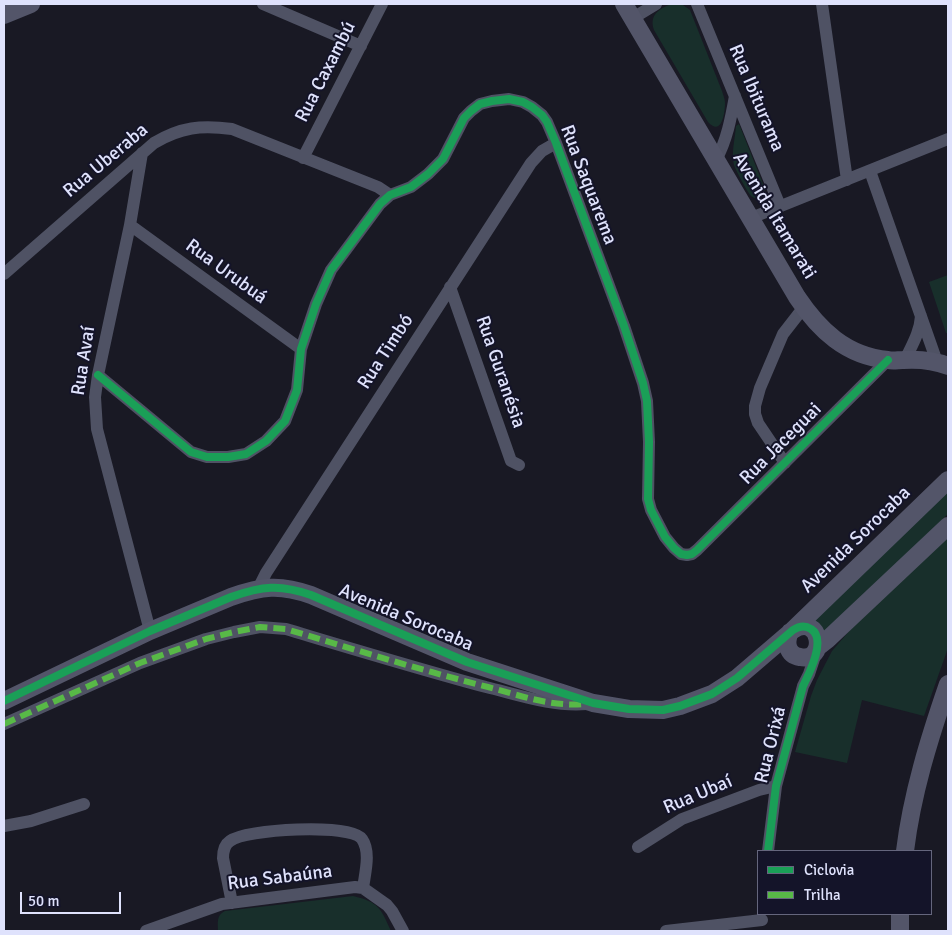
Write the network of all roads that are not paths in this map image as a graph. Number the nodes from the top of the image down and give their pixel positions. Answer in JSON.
{"nodes":[{"id":1,"x":31,"y":4,"type":"edge"},
{"id":2,"x":263,"y":4,"type":"edge"},
{"id":3,"x":382,"y":4,"type":"edge"},
{"id":4,"x":656,"y":4,"type":"edge"},
{"id":5,"x":697,"y":4,"type":"edge"},
{"id":6,"x":822,"y":4,"type":"edge"},
{"id":7,"x":628,"y":11,"type":"edge"},
{"id":8,"x":4,"y":15,"type":"edge"},
{"id":9,"x":361,"y":46,"type":"junction"},
{"id":10,"x":735,"y":95,"type":"junction"},
{"id":11,"x":948,"y":140,"type":"edge"},
{"id":12,"x":556,"y":143,"type":"junction"},
{"id":13,"x":142,"y":152,"type":"junction"},
{"id":14,"x":303,"y":158,"type":"junction"},
{"id":15,"x":716,"y":160,"type":"junction"},
{"id":16,"x":870,"y":171,"type":"junction"},
{"id":17,"x":847,"y":180,"type":"junction"},
{"id":18,"x":390,"y":195,"type":"junction"},
{"id":19,"x":780,"y":206,"type":"junction"},
{"id":20,"x":751,"y":218,"type":"junction"},
{"id":21,"x":130,"y":225,"type":"junction"},
{"id":22,"x":4,"y":274,"type":"edge"},
{"id":23,"x":450,"y":287,"type":"junction"},
{"id":24,"x":804,"y":307,"type":"junction"},
{"id":25,"x":921,"y":316,"type":"junction"},
{"id":26,"x":301,"y":349,"type":"junction"},
{"id":27,"x":897,"y":360,"type":"junction"},
{"id":28,"x":943,"y":364,"type":"edge"},
{"id":29,"x":98,"y":375,"type":"junction"},
{"id":30,"x":785,"y":463,"type":"junction"},
{"id":31,"x":519,"y":465,"type":"dead end"},
{"id":32,"x":948,"y":480,"type":"edge"},
{"id":33,"x":948,"y":526,"type":"edge"},
{"id":34,"x":697,"y":550,"type":"joint"},
{"id":35,"x":258,"y":589,"type":"junction"},
{"id":36,"x":150,"y":631,"type":"junction"},
{"id":37,"x":791,"y":631,"type":"junction"},
{"id":38,"x":817,"y":648,"type":"junction"},
{"id":39,"x":795,"y":656,"type":"junction"},
{"id":40,"x":757,"y":661,"type":"junction"},
{"id":41,"x":948,"y":684,"type":"edge"},
{"id":42,"x":803,"y":686,"type":"junction"},
{"id":43,"x":4,"y":701,"type":"edge"},
{"id":44,"x":593,"y":703,"type":"junction"},
{"id":45,"x":4,"y":724,"type":"edge"},
{"id":46,"x":776,"y":786,"type":"junction"},
{"id":47,"x":84,"y":804,"type":"dead end"},
{"id":48,"x":4,"y":826,"type":"edge"},
{"id":49,"x":638,"y":847,"type":"dead end"},
{"id":50,"x":768,"y":850,"type":"edge"},
{"id":51,"x":904,"y":850,"type":"edge"},
{"id":52,"x":363,"y":888,"type":"junction"},
{"id":53,"x":232,"y":902,"type":"junction"},
{"id":54,"x":900,"y":915,"type":"edge"},
{"id":55,"x":762,"y":922,"type":"edge"},
{"id":56,"x":146,"y":931,"type":"edge"},
{"id":57,"x":403,"y":931,"type":"edge"},
{"id":58,"x":666,"y":931,"type":"edge"},
{"id":59,"x":900,"y":931,"type":"edge"}],
"edges":[{"from":1,"to":8,"type":"street"},
{"from":2,"to":9,"type":"street"},
{"from":3,"to":9,"type":"street","name":"Rua Caxambú"},
{"from":4,"to":7,"type":"street"},
{"from":5,"to":10,"type":"street","name":"Rua Ibiturama"},
{"from":6,"to":17,"type":"street"},
{"from":7,"to":15,"type":"street","name":"Avenida Itamarati"},
{"from":9,"to":14,"type":"street","name":"Rua Caxambú"},
{"from":10,"to":15,"type":"street"},
{"from":10,"to":19,"type":"street","name":"Rua Ibiturama"},
{"from":11,"to":16,"type":"street"},
{"from":12,"to":18,"type":"street","name":"Rua Saquarema"},
{"from":12,"to":23,"type":"street","name":"Rua Timbó"},
{"from":12,"to":34,"type":"street","name":"Rua Saquarema"},
{"from":13,"to":14,"type":"street","name":"Rua Uberaba"},
{"from":13,"to":21,"type":"street","name":"Rua Avaí"},
{"from":13,"to":22,"type":"street","name":"Rua Uberaba"},
{"from":14,"to":18,"type":"street","name":"Rua Uberaba"},
{"from":15,"to":20,"type":"street","name":"Avenida Itamarati"},
{"from":16,"to":17,"type":"street"},
{"from":16,"to":25,"type":"street"},
{"from":17,"to":19,"type":"street"},
{"from":18,"to":26,"type":"street","name":"Rua Saquarema"},
{"from":19,"to":20,"type":"street"},
{"from":20,"to":24,"type":"street","name":"Avenida Itamarati"},
{"from":21,"to":26,"type":"street","name":"Rua Urubuá"},
{"from":21,"to":29,"type":"street","name":"Rua Avaí"},
{"from":23,"to":31,"type":"street","name":"Rua Guranésia"},
{"from":23,"to":35,"type":"street","name":"Rua Timbó"},
{"from":24,"to":27,"type":"street","name":"Avenida Itamarati"},
{"from":24,"to":30,"type":"street"},
{"from":25,"to":27,"type":"street","name":"Rua Jaceguai"},
{"from":25,"to":28,"type":"street"},
{"from":26,"to":29,"type":"street","name":"Rua Saquarema"},
{"from":27,"to":28,"type":"street","name":"Avenida Itamarati"},
{"from":27,"to":30,"type":"street","name":"Rua Jaceguai"},
{"from":29,"to":36,"type":"street","name":"Rua Avaí"},
{"from":30,"to":34,"type":"street","name":"Rua Jaceguai"},
{"from":32,"to":37,"type":"street","name":"Avenida Sorocaba"},
{"from":33,"to":38,"type":"street"},
{"from":35,"to":36,"type":"street","name":"Avenida Sorocaba"},
{"from":35,"to":44,"type":"street","name":"Avenida Sorocaba"},
{"from":36,"to":43,"type":"street","name":"Avenida Sorocaba"},
{"from":37,"to":38,"type":"street"},
{"from":37,"to":39,"type":"street"},
{"from":37,"to":40,"type":"street","name":"Avenida Sorocaba"},
{"from":38,"to":39,"type":"street"},
{"from":38,"to":42,"type":"street","name":"Rua Orixá"},
{"from":39,"to":40,"type":"street","name":"Avenida Sorocaba"},
{"from":39,"to":42,"type":"street","name":"Rua Orixá"},
{"from":40,"to":44,"type":"street","name":"Avenida Sorocaba"},
{"from":41,"to":51,"type":"street"},
{"from":42,"to":46,"type":"street","name":"Rua Orixá"},
{"from":44,"to":45,"type":"street","name":"Avenida Sorocaba"},
{"from":46,"to":49,"type":"street","name":"Rua Ubaí"},
{"from":46,"to":50,"type":"street","name":"Rua Orixá"},
{"from":47,"to":48,"type":"street"},
{"from":52,"to":53,"type":"street","name":"Rua Sabaúna"},
{"from":52,"to":53,"type":"street"},
{"from":52,"to":57,"type":"street"},
{"from":53,"to":56,"type":"street","name":"Rua Sabaúna"},
{"from":54,"to":59,"type":"street"},
{"from":55,"to":58,"type":"street"}]}
